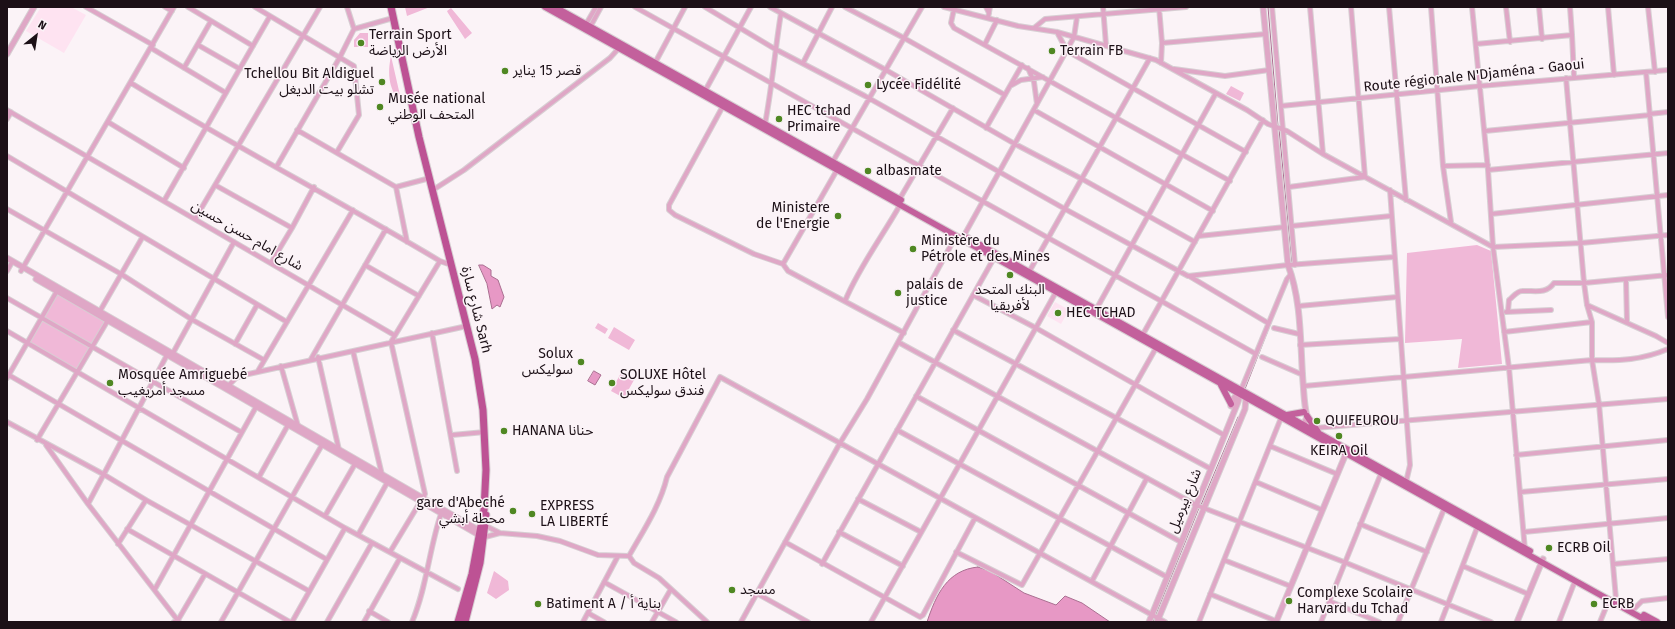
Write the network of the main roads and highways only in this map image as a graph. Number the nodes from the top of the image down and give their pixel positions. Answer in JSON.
{"nodes":[{"id":1,"x":391,"y":7,"type":"edge"},
{"id":2,"x":395,"y":7,"type":"edge"},
{"id":3,"x":545,"y":7,"type":"edge"},
{"id":4,"x":555,"y":7,"type":"edge"},
{"id":5,"x":587,"y":27,"type":"junction"},
{"id":6,"x":832,"y":164,"type":"junction"},
{"id":7,"x":900,"y":202,"type":"junction"},
{"id":8,"x":961,"y":237,"type":"junction"},
{"id":9,"x":1142,"y":337,"type":"junction"},
{"id":10,"x":1220,"y":384,"type":"junction"},
{"id":11,"x":1239,"y":392,"type":"junction"},
{"id":12,"x":1231,"y":404,"type":"road end"},
{"id":13,"x":1284,"y":416,"type":"junction"},
{"id":14,"x":1300,"y":426,"type":"junction"},
{"id":15,"x":1317,"y":431,"type":"junction"},
{"id":16,"x":1347,"y":451,"type":"junction"},
{"id":17,"x":1382,"y":471,"type":"junction"},
{"id":18,"x":481,"y":534,"type":"junction"},
{"id":19,"x":1525,"y":551,"type":"junction"},
{"id":20,"x":1543,"y":561,"type":"junction"},
{"id":21,"x":458,"y":622,"type":"edge"},
{"id":22,"x":465,"y":622,"type":"edge"},
{"id":23,"x":1648,"y":622,"type":"edge"},
{"id":24,"x":1657,"y":622,"type":"edge"}],
"edges":[{"from":1,"to":18,"type":"highway","name":"شارع سارة Sarh"},
{"from":2,"to":18,"type":"highway","name":"شارع سارة Sarh"},
{"from":3,"to":5,"type":"main road"},
{"from":4,"to":5,"type":"main road"},
{"from":5,"to":6,"type":"main road"},
{"from":5,"to":6,"type":"main road"},
{"from":6,"to":7,"type":"main road"},
{"from":6,"to":7,"type":"main road"},
{"from":7,"to":8,"type":"main road"},
{"from":8,"to":9,"type":"main road"},
{"from":8,"to":9,"type":"main road"},
{"from":9,"to":10,"type":"main road"},
{"from":9,"to":11,"type":"main road"},
{"from":10,"to":11,"type":"main road"},
{"from":10,"to":12,"type":"main road"},
{"from":11,"to":13,"type":"main road"},
{"from":11,"to":13,"type":"main road"},
{"from":13,"to":14,"type":"main road"},
{"from":13,"to":15,"type":"main road"},
{"from":14,"to":15,"type":"main road"},
{"from":14,"to":16,"type":"main road"},
{"from":15,"to":16,"type":"main road"},
{"from":16,"to":17,"type":"main road"},
{"from":17,"to":19,"type":"main road"},
{"from":17,"to":19,"type":"main road"},
{"from":18,"to":21,"type":"highway","name":"شارع سارة Sarh"},
{"from":18,"to":22,"type":"highway","name":"شارع سارة Sarh"},
{"from":19,"to":20,"type":"main road"},
{"from":20,"to":23,"type":"main road"},
{"from":20,"to":24,"type":"main road"}]}
